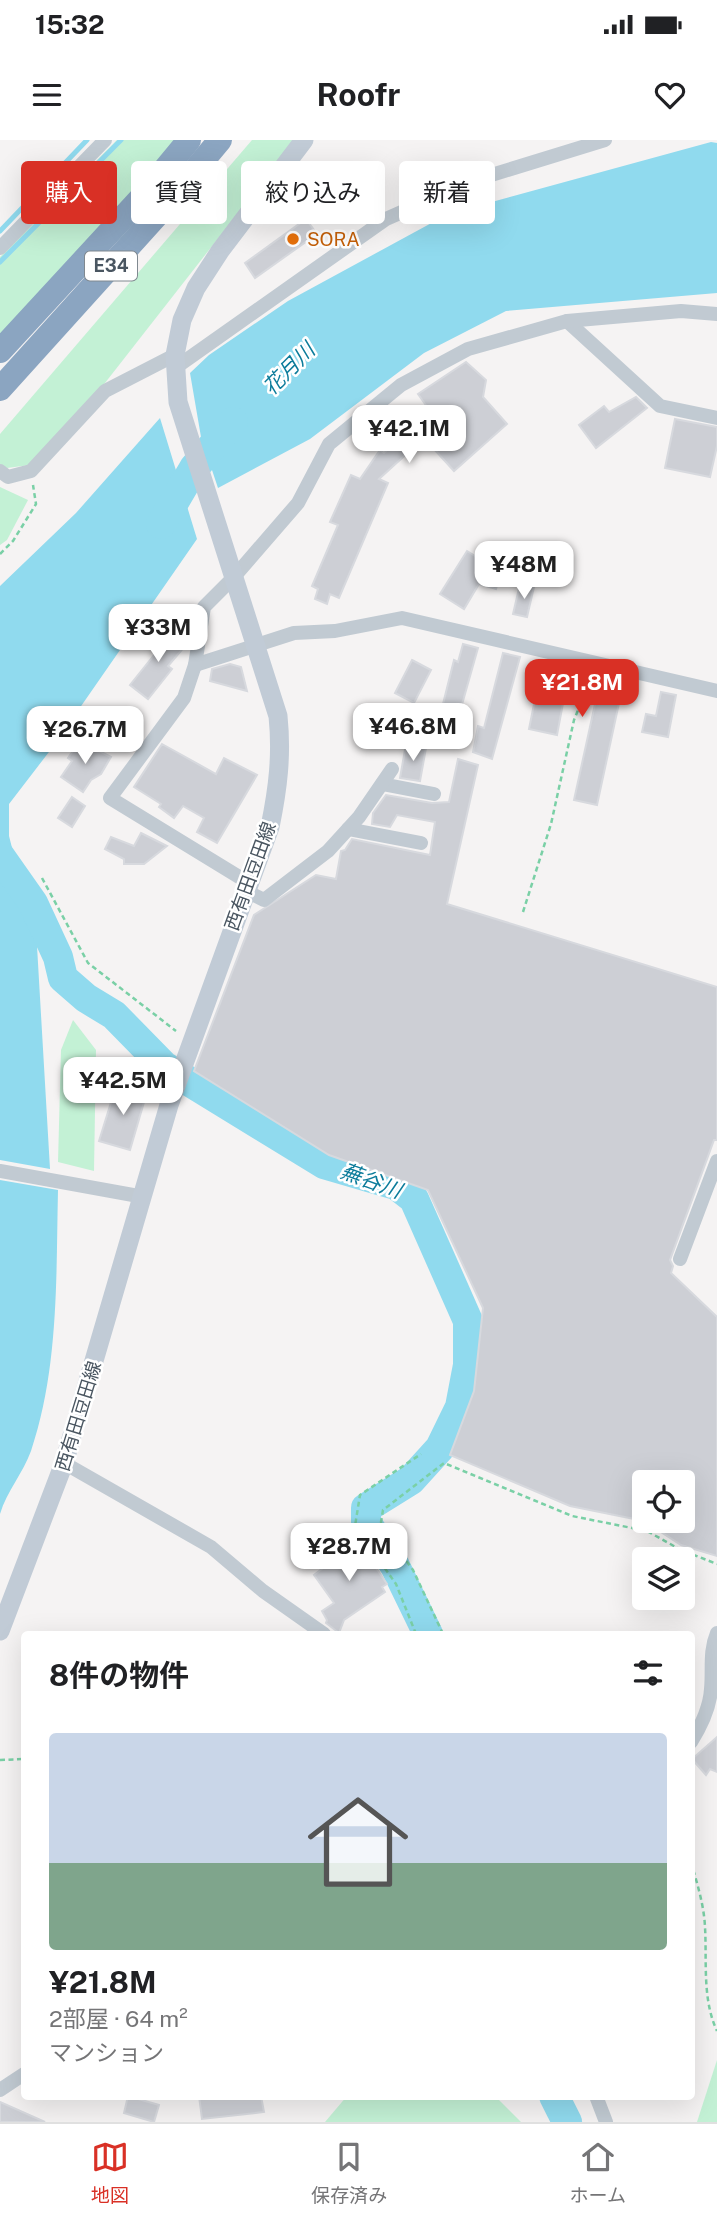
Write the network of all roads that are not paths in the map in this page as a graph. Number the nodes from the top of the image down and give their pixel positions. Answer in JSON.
{"nodes":[{"id":1,"x":105,"y":140,"type":"edge"},
{"id":2,"x":188,"y":140,"type":"edge"},
{"id":3,"x":220,"y":140,"type":"edge"},
{"id":4,"x":304,"y":140,"type":"edge"},
{"id":5,"x":605,"y":140,"type":"edge"},
{"id":6,"x":0,"y":248,"type":"edge"},
{"id":7,"x":717,"y":314,"type":"edge"},
{"id":8,"x":567,"y":321,"type":"junction"},
{"id":9,"x":0,"y":351,"type":"edge"},
{"id":10,"x":175,"y":361,"type":"junction"},
{"id":11,"x":0,"y":389,"type":"edge"},
{"id":12,"x":717,"y":418,"type":"edge"},
{"id":13,"x":0,"y":471,"type":"edge"},
{"id":14,"x":232,"y":569,"type":"junction"},
{"id":15,"x":257,"y":646,"type":"junction"},
{"id":16,"x":195,"y":665,"type":"junction"},
{"id":17,"x":717,"y":691,"type":"edge"},
{"id":18,"x":392,"y":769,"type":"dead end"},
{"id":19,"x":382,"y":784,"type":"junction"},
{"id":20,"x":434,"y":794,"type":"dead end"},
{"id":21,"x":348,"y":829,"type":"junction"},
{"id":22,"x":421,"y":843,"type":"dead end"},
{"id":23,"x":247,"y":887,"type":"junction"},
{"id":24,"x":717,"y":1161,"type":"edge"},
{"id":25,"x":0,"y":1171,"type":"edge"},
{"id":26,"x":144,"y":1197,"type":"junction"},
{"id":27,"x":680,"y":1259,"type":"dead end"},
{"id":28,"x":64,"y":1464,"type":"junction"},
{"id":29,"x":0,"y":1631,"type":"edge"},
{"id":30,"x":320,"y":1631,"type":"edge"},
{"id":31,"x":717,"y":1633,"type":"edge"},
{"id":32,"x":695,"y":1734,"type":"edge"},
{"id":33,"x":21,"y":2076,"type":"edge"},
{"id":34,"x":0,"y":2090,"type":"edge"},
{"id":35,"x":598,"y":2100,"type":"edge"},
{"id":36,"x":606,"y":2122,"type":"edge"}],
"edges":[{"from":1,"to":6,"type":"street"},
{"from":2,"to":9,"type":"highway","number":"E34"},
{"from":3,"to":11,"type":"highway","number":"E34"},
{"from":4,"to":10,"type":"main road","name":"西有田豆田線"},
{"from":5,"to":10,"type":"street"},
{"from":7,"to":8,"type":"street"},
{"from":8,"to":12,"type":"street"},
{"from":8,"to":14,"type":"street"},
{"from":10,"to":13,"type":"street"},
{"from":10,"to":14,"type":"main road","name":"西有田豆田線"},
{"from":14,"to":15,"type":"main road","name":"西有田豆田線"},
{"from":14,"to":16,"type":"street"},
{"from":15,"to":16,"type":"street"},
{"from":15,"to":17,"type":"street"},
{"from":15,"to":23,"type":"main road","name":"西有田豆田線"},
{"from":16,"to":23,"type":"street"},
{"from":18,"to":19,"type":"street"},
{"from":19,"to":20,"type":"street"},
{"from":19,"to":21,"type":"street"},
{"from":21,"to":22,"type":"street"},
{"from":21,"to":23,"type":"street"},
{"from":23,"to":26,"type":"main road","name":"西有田豆田線"},
{"from":24,"to":27,"type":"street"},
{"from":25,"to":26,"type":"street"},
{"from":26,"to":28,"type":"main road","name":"西有田豆田線"},
{"from":28,"to":29,"type":"main road","name":"西有田豆田線"},
{"from":28,"to":30,"type":"street"},
{"from":31,"to":32,"type":"street"},
{"from":33,"to":34,"type":"street"},
{"from":35,"to":36,"type":"street"}]}
